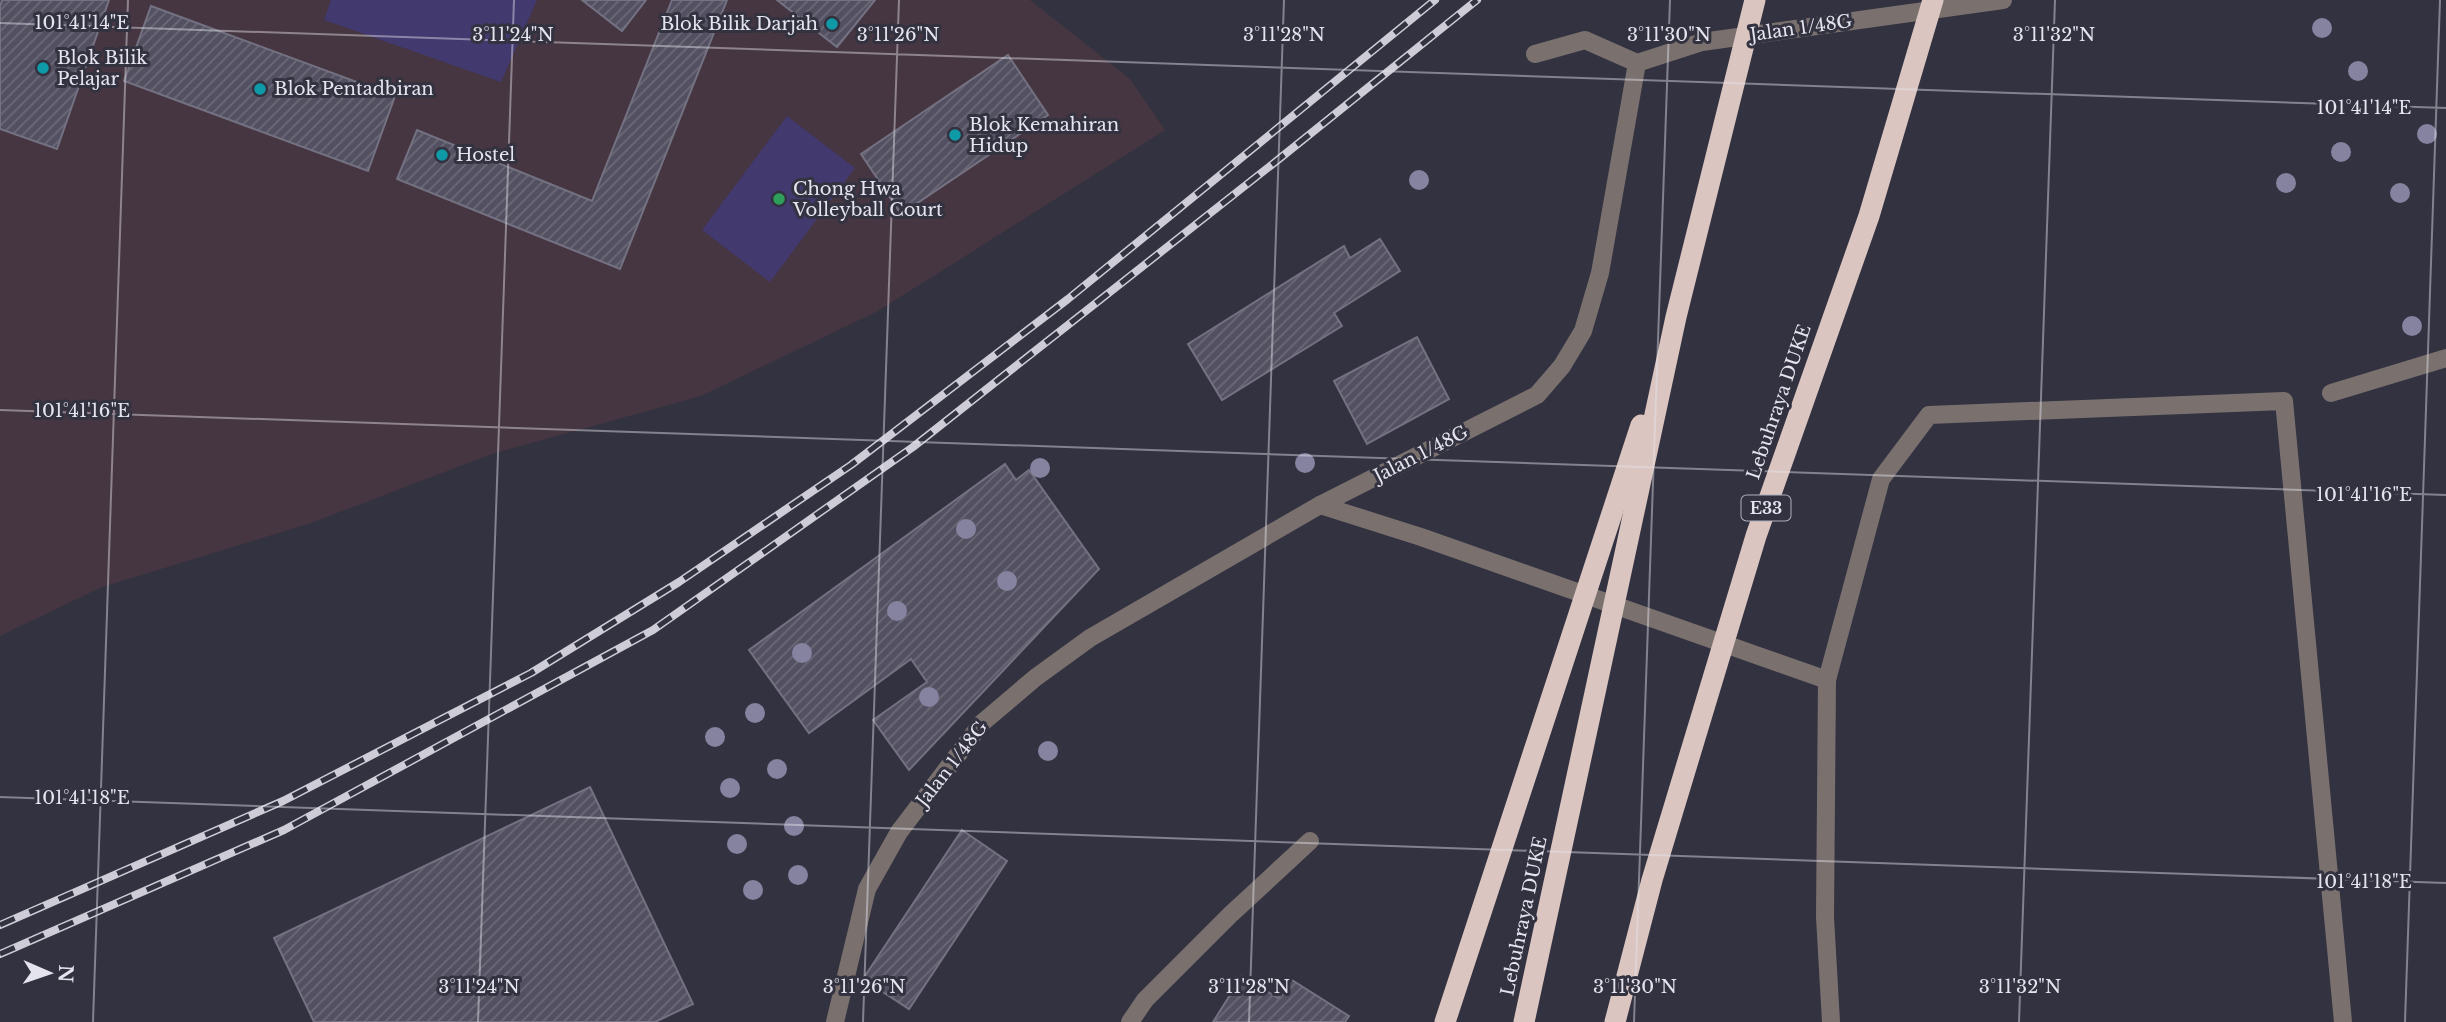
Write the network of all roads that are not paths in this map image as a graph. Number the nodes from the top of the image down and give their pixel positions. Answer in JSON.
{"nodes":[{"id":1,"x":1755,"y":0,"type":"edge"},
{"id":2,"x":1933,"y":0,"type":"edge"},
{"id":3,"x":2003,"y":0,"type":"edge"},
{"id":4,"x":1535,"y":54,"type":"dead end"},
{"id":5,"x":1637,"y":63,"type":"junction"},
{"id":6,"x":1676,"y":317,"type":"junction"},
{"id":7,"x":2446,"y":358,"type":"edge"},
{"id":8,"x":2331,"y":393,"type":"dead end"},
{"id":9,"x":1320,"y":505,"type":"junction"},
{"id":10,"x":1827,"y":680,"type":"junction"},
{"id":11,"x":1310,"y":841,"type":"dead end"},
{"id":12,"x":835,"y":1022,"type":"edge"},
{"id":13,"x":1130,"y":1022,"type":"edge"},
{"id":14,"x":1445,"y":1022,"type":"edge"},
{"id":15,"x":1524,"y":1022,"type":"edge"},
{"id":16,"x":1615,"y":1022,"type":"edge"},
{"id":17,"x":1831,"y":1022,"type":"edge"},
{"id":18,"x":2343,"y":1022,"type":"edge"}],
"edges":[{"from":1,"to":6,"type":"highway","name":"Lebuhraya DUKE","bridge":true},
{"from":2,"to":16,"type":"highway","name":"Lebuhraya DUKE","number":"E33","bridge":true},
{"from":3,"to":5,"type":"street","name":"Jalan 1/48G"},
{"from":4,"to":5,"type":"street"},
{"from":5,"to":9,"type":"street","name":"Jalan 1/48G"},
{"from":6,"to":14,"type":"highway","bridge":true},
{"from":6,"to":15,"type":"highway","name":"Lebuhraya DUKE","bridge":true},
{"from":7,"to":8,"type":"street"},
{"from":9,"to":10,"type":"street"},
{"from":9,"to":12,"type":"street","name":"Jalan 1/48G"},
{"from":10,"to":17,"type":"street"},
{"from":10,"to":18,"type":"street"},
{"from":11,"to":13,"type":"street"}]}
